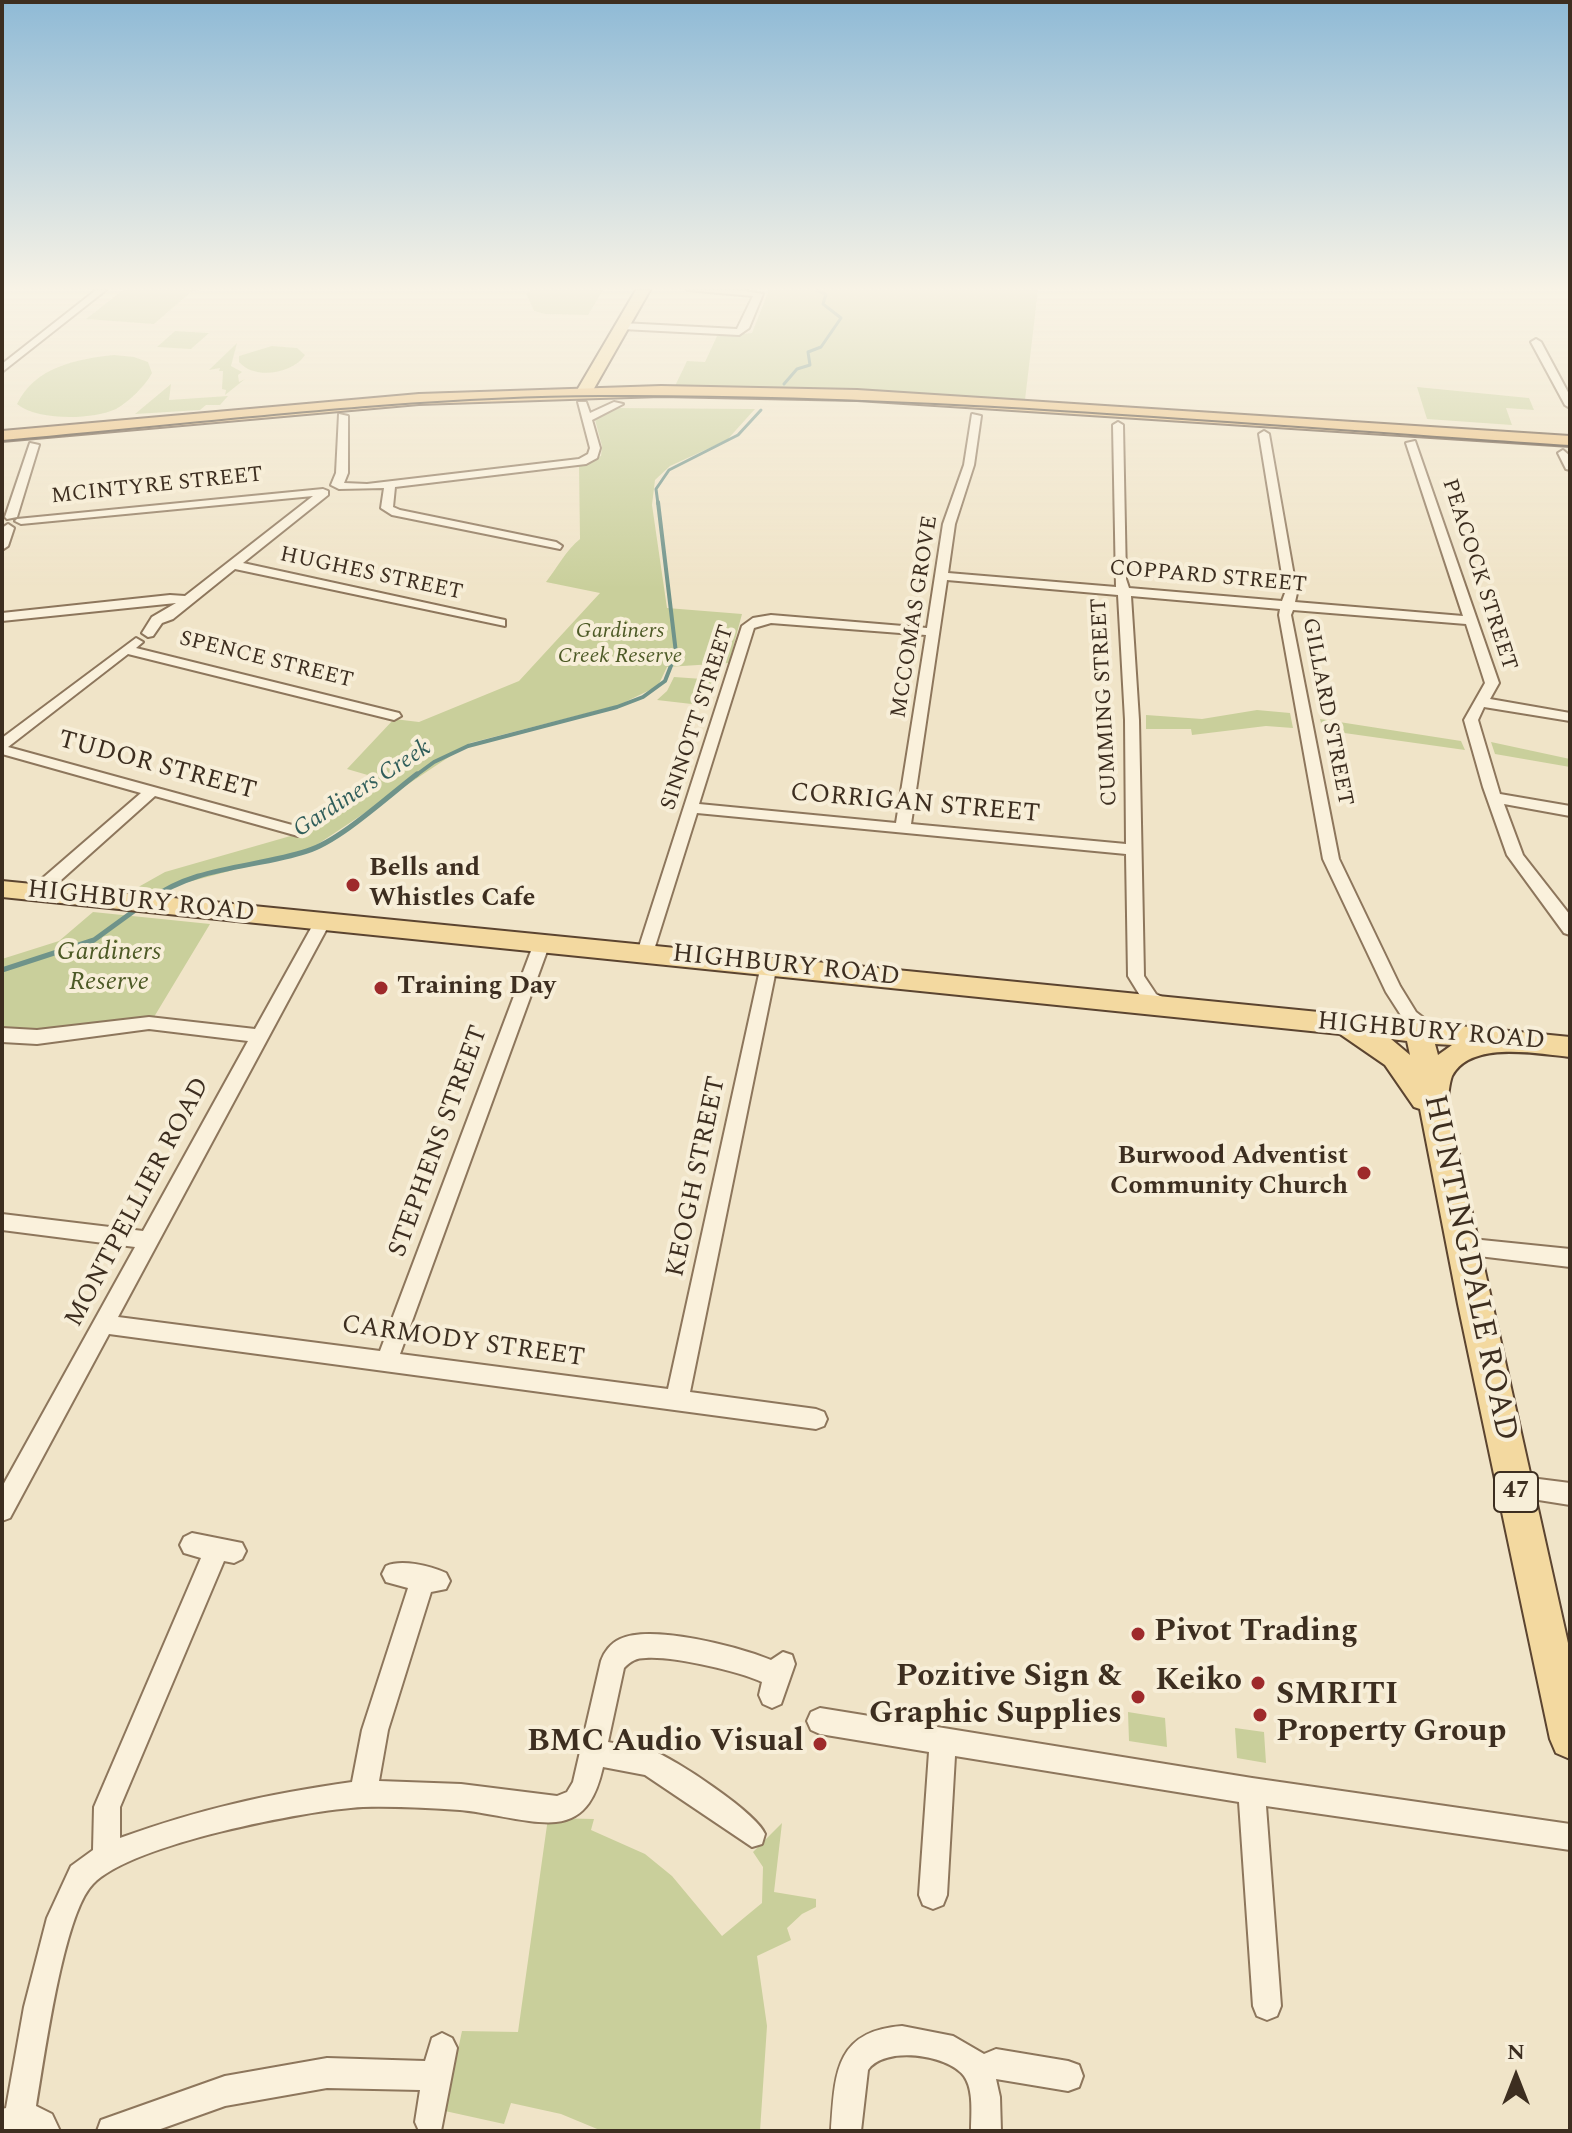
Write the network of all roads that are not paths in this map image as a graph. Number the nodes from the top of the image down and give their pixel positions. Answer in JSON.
{"nodes":[{"id":1,"x":591,"y":390,"type":"edge"},
{"id":2,"x":593,"y":390,"type":"edge"},
{"id":3,"x":602,"y":390,"type":"edge"},
{"id":4,"x":587,"y":398,"type":"junction"},
{"id":5,"x":613,"y":398,"type":"junction"},
{"id":6,"x":1035,"y":413,"type":"junction"},
{"id":7,"x":343,"y":416,"type":"junction"},
{"id":8,"x":976,"y":416,"type":"junction"},
{"id":9,"x":1118,"y":425,"type":"junction"},
{"id":10,"x":1264,"y":434,"type":"junction"},
{"id":11,"x":2,"y":437,"type":"edge"},
{"id":12,"x":1411,"y":443,"type":"junction"},
{"id":13,"x":34,"y":445,"type":"junction"},
{"id":14,"x":2,"y":448,"type":"edge"},
{"id":15,"x":1568,"y":453,"type":"edge"},
{"id":16,"x":342,"y":473,"type":"junction"},
{"id":17,"x":390,"y":484,"type":"junction"},
{"id":18,"x":362,"y":487,"type":"junction"},
{"id":19,"x":331,"y":489,"type":"junction"},
{"id":20,"x":298,"y":493,"type":"junction"},
{"id":21,"x":309,"y":504,"type":"junction"},
{"id":22,"x":9,"y":522,"type":"edge"},
{"id":23,"x":2,"y":546,"type":"edge"},
{"id":24,"x":556,"y":546,"type":"dead end"},
{"id":25,"x":234,"y":565,"type":"junction"},
{"id":26,"x":942,"y":576,"type":"junction"},
{"id":27,"x":1125,"y":591,"type":"junction"},
{"id":28,"x":188,"y":600,"type":"junction"},
{"id":29,"x":1288,"y":605,"type":"junction"},
{"id":30,"x":2,"y":617,"type":"edge"},
{"id":31,"x":1471,"y":621,"type":"junction"},
{"id":32,"x":500,"y":623,"type":"dead end"},
{"id":33,"x":933,"y":632,"type":"junction"},
{"id":34,"x":127,"y":650,"type":"junction"},
{"id":35,"x":1482,"y":702,"type":"junction"},
{"id":36,"x":394,"y":716,"type":"dead end"},
{"id":37,"x":1570,"y":717,"type":"edge"},
{"id":38,"x":2,"y":748,"type":"edge"},
{"id":39,"x":152,"y":791,"type":"junction"},
{"id":40,"x":1495,"y":798,"type":"junction"},
{"id":41,"x":692,"y":808,"type":"junction"},
{"id":42,"x":1570,"y":811,"type":"edge"},
{"id":43,"x":903,"y":827,"type":"junction"},
{"id":44,"x":298,"y":831,"type":"dead end"},
{"id":45,"x":1134,"y":850,"type":"junction"},
{"id":46,"x":2,"y":889,"type":"edge"},
{"id":47,"x":36,"y":893,"type":"junction"},
{"id":48,"x":323,"y":921,"type":"junction"},
{"id":49,"x":1570,"y":928,"type":"edge"},
{"id":50,"x":542,"y":943,"type":"junction"},
{"id":51,"x":645,"y":953,"type":"junction"},
{"id":52,"x":769,"y":965,"type":"junction"},
{"id":53,"x":1136,"y":976,"type":"junction"},
{"id":54,"x":1392,"y":988,"type":"junction"},
{"id":55,"x":1105,"y":1000,"type":"junction"},
{"id":56,"x":1166,"y":1006,"type":"junction"},
{"id":57,"x":1335,"y":1024,"type":"junction"},
{"id":58,"x":1385,"y":1029,"type":"junction"},
{"id":59,"x":1426,"y":1033,"type":"junction"},
{"id":60,"x":2,"y":1035,"type":"edge"},
{"id":61,"x":259,"y":1036,"type":"junction"},
{"id":62,"x":1512,"y":1041,"type":"junction"},
{"id":63,"x":1570,"y":1047,"type":"edge"},
{"id":64,"x":1435,"y":1121,"type":"junction"},
{"id":65,"x":2,"y":1222,"type":"edge"},
{"id":66,"x":147,"y":1240,"type":"junction"},
{"id":67,"x":1462,"y":1246,"type":"junction"},
{"id":68,"x":1570,"y":1258,"type":"edge"},
{"id":69,"x":102,"y":1324,"type":"junction"},
{"id":70,"x":387,"y":1360,"type":"junction"},
{"id":71,"x":677,"y":1400,"type":"junction"},
{"id":72,"x":816,"y":1419,"type":"dead end"},
{"id":73,"x":1515,"y":1487,"type":"junction"},
{"id":74,"x":1570,"y":1494,"type":"edge"},
{"id":75,"x":2,"y":1510,"type":"edge"},
{"id":76,"x":214,"y":1548,"type":"dead end"},
{"id":77,"x":394,"y":1574,"type":"dead end"},
{"id":78,"x":777,"y":1678,"type":"dead end"},
{"id":79,"x":820,"y":1721,"type":"dead end"},
{"id":80,"x":1570,"y":1739,"type":"edge"},
{"id":81,"x":943,"y":1741,"type":"junction"},
{"id":82,"x":593,"y":1752,"type":"junction"},
{"id":83,"x":1252,"y":1791,"type":"junction"},
{"id":84,"x":363,"y":1794,"type":"junction"},
{"id":85,"x":752,"y":1834,"type":"dead end"},
{"id":86,"x":1570,"y":1837,"type":"edge"},
{"id":87,"x":106,"y":1857,"type":"junction"},
{"id":88,"x":933,"y":1895,"type":"dead end"},
{"id":89,"x":1267,"y":2006,"type":"dead end"},
{"id":90,"x":977,"y":2071,"type":"junction"},
{"id":91,"x":1068,"y":2076,"type":"dead end"},
{"id":92,"x":430,"y":2122,"type":"dead end"},
{"id":93,"x":22,"y":2124,"type":"edge"},
{"id":94,"x":112,"y":2131,"type":"edge"},
{"id":95,"x":846,"y":2131,"type":"edge"},
{"id":96,"x":986,"y":2131,"type":"edge"}],
"edges":[{"from":1,"to":4,"type":"main road"},
{"from":2,"to":4,"type":"main road"},
{"from":3,"to":5,"type":"main road"},
{"from":4,"to":5,"type":"highway"},
{"from":4,"to":7,"type":"highway"},
{"from":4,"to":11,"type":"highway"},
{"from":4,"to":17,"type":"street","name":"MCINTYRE STREET"},
{"from":5,"to":6,"type":"highway"},
{"from":5,"to":8,"type":"highway"},
{"from":6,"to":8,"type":"highway"},
{"from":6,"to":9,"type":"highway"},
{"from":6,"to":15,"type":"highway"},
{"from":7,"to":13,"type":"highway"},
{"from":7,"to":16,"type":"street"},
{"from":8,"to":26,"type":"street","name":"MCCOMAS GROVE"},
{"from":9,"to":10,"type":"highway"},
{"from":9,"to":27,"type":"street","name":"CUMMING STREET"},
{"from":10,"to":12,"type":"highway"},
{"from":10,"to":29,"type":"street","name":"GILLARD STREET"},
{"from":11,"to":13,"type":"highway"},
{"from":12,"to":15,"type":"highway"},
{"from":12,"to":31,"type":"street","name":"PEACOCK STREET"},
{"from":13,"to":14,"type":"highway"},
{"from":13,"to":22,"type":"street"},
{"from":16,"to":18,"type":"street"},
{"from":16,"to":19,"type":"street"},
{"from":17,"to":18,"type":"street","name":"MCINTYRE STREET"},
{"from":17,"to":24,"type":"street"},
{"from":18,"to":19,"type":"street","name":"MCINTYRE STREET"},
{"from":19,"to":20,"type":"street","name":"MCINTYRE STREET"},
{"from":19,"to":21,"type":"street"},
{"from":20,"to":21,"type":"street"},
{"from":20,"to":22,"type":"street","name":"MCINTYRE STREET"},
{"from":21,"to":25,"type":"street"},
{"from":22,"to":23,"type":"street"},
{"from":25,"to":28,"type":"street"},
{"from":25,"to":32,"type":"street","name":"HUGHES STREET"},
{"from":26,"to":27,"type":"street","name":"COPPARD STREET"},
{"from":26,"to":33,"type":"street","name":"MCCOMAS GROVE"},
{"from":27,"to":29,"type":"street","name":"COPPARD STREET"},
{"from":27,"to":45,"type":"street","name":"CUMMING STREET"},
{"from":28,"to":30,"type":"street"},
{"from":28,"to":34,"type":"street"},
{"from":29,"to":31,"type":"street","name":"COPPARD STREET"},
{"from":29,"to":54,"type":"street","name":"GILLARD STREET"},
{"from":31,"to":35,"type":"street","name":"PEACOCK STREET"},
{"from":33,"to":41,"type":"street","name":"SINNOTT STREET"},
{"from":33,"to":43,"type":"street","name":"MCCOMAS GROVE"},
{"from":34,"to":36,"type":"street","name":"SPENCE STREET"},
{"from":34,"to":38,"type":"street"},
{"from":35,"to":37,"type":"street"},
{"from":35,"to":40,"type":"street","name":"PEACOCK STREET"},
{"from":38,"to":39,"type":"street","name":"TUDOR STREET"},
{"from":39,"to":44,"type":"street","name":"TUDOR STREET"},
{"from":39,"to":47,"type":"street"},
{"from":40,"to":42,"type":"street"},
{"from":40,"to":49,"type":"street","name":"PEACOCK STREET"},
{"from":41,"to":43,"type":"street","name":"CORRIGAN STREET"},
{"from":41,"to":51,"type":"street","name":"SINNOTT STREET"},
{"from":43,"to":45,"type":"street","name":"CORRIGAN STREET"},
{"from":45,"to":53,"type":"street","name":"CUMMING STREET"},
{"from":46,"to":47,"type":"main road","name":"HIGHBURY ROAD"},
{"from":47,"to":48,"type":"main road","name":"HIGHBURY ROAD"},
{"from":48,"to":50,"type":"main road","name":"HIGHBURY ROAD"},
{"from":48,"to":61,"type":"street","name":"MONTPELLIER ROAD"},
{"from":50,"to":51,"type":"main road","name":"HIGHBURY ROAD"},
{"from":50,"to":70,"type":"street","name":"STEPHENS STREET"},
{"from":51,"to":52,"type":"main road","name":"HIGHBURY ROAD"},
{"from":52,"to":55,"type":"main road","name":"HIGHBURY ROAD"},
{"from":52,"to":71,"type":"street","name":"KEOGH STREET"},
{"from":53,"to":55,"type":"street"},
{"from":53,"to":56,"type":"street"},
{"from":54,"to":58,"type":"street"},
{"from":54,"to":59,"type":"street","name":"GILLARD STREET"},
{"from":55,"to":56,"type":"main road","name":"HIGHBURY ROAD"},
{"from":56,"to":57,"type":"main road","name":"HIGHBURY ROAD"},
{"from":57,"to":58,"type":"main road","name":"HIGHBURY ROAD"},
{"from":57,"to":64,"type":"main road"},
{"from":58,"to":59,"type":"main road","name":"HIGHBURY ROAD"},
{"from":59,"to":62,"type":"main road","name":"HIGHBURY ROAD","number":"47"},
{"from":59,"to":64,"type":"main road","name":"HUNTINGDALE ROAD","number":"47"},
{"from":60,"to":61,"type":"street"},
{"from":61,"to":66,"type":"street","name":"MONTPELLIER ROAD"},
{"from":62,"to":63,"type":"main road","name":"HIGHBURY ROAD","number":"47"},
{"from":62,"to":64,"type":"main road","number":"47"},
{"from":64,"to":67,"type":"main road","name":"HUNTINGDALE ROAD","number":"47"},
{"from":65,"to":66,"type":"street"},
{"from":66,"to":69,"type":"street","name":"MONTPELLIER ROAD"},
{"from":67,"to":68,"type":"street"},
{"from":67,"to":73,"type":"main road","name":"HUNTINGDALE ROAD","number":"47"},
{"from":69,"to":70,"type":"street","name":"CARMODY STREET"},
{"from":69,"to":75,"type":"street","name":"MONTPELLIER ROAD"},
{"from":70,"to":71,"type":"street","name":"CARMODY STREET"},
{"from":71,"to":72,"type":"street","name":"CARMODY STREET"},
{"from":73,"to":74,"type":"street"},
{"from":73,"to":80,"type":"main road","name":"HUNTINGDALE ROAD","number":"47"},
{"from":76,"to":87,"type":"street"},
{"from":77,"to":84,"type":"street"},
{"from":78,"to":82,"type":"street"},
{"from":79,"to":81,"type":"street"},
{"from":81,"to":83,"type":"street"},
{"from":81,"to":88,"type":"street"},
{"from":82,"to":84,"type":"street"},
{"from":82,"to":85,"type":"street"},
{"from":83,"to":86,"type":"street"},
{"from":83,"to":89,"type":"street"},
{"from":84,"to":87,"type":"street"},
{"from":87,"to":93,"type":"street"},
{"from":90,"to":91,"type":"street"},
{"from":90,"to":95,"type":"street"},
{"from":90,"to":96,"type":"street"},
{"from":92,"to":94,"type":"street"}]}
